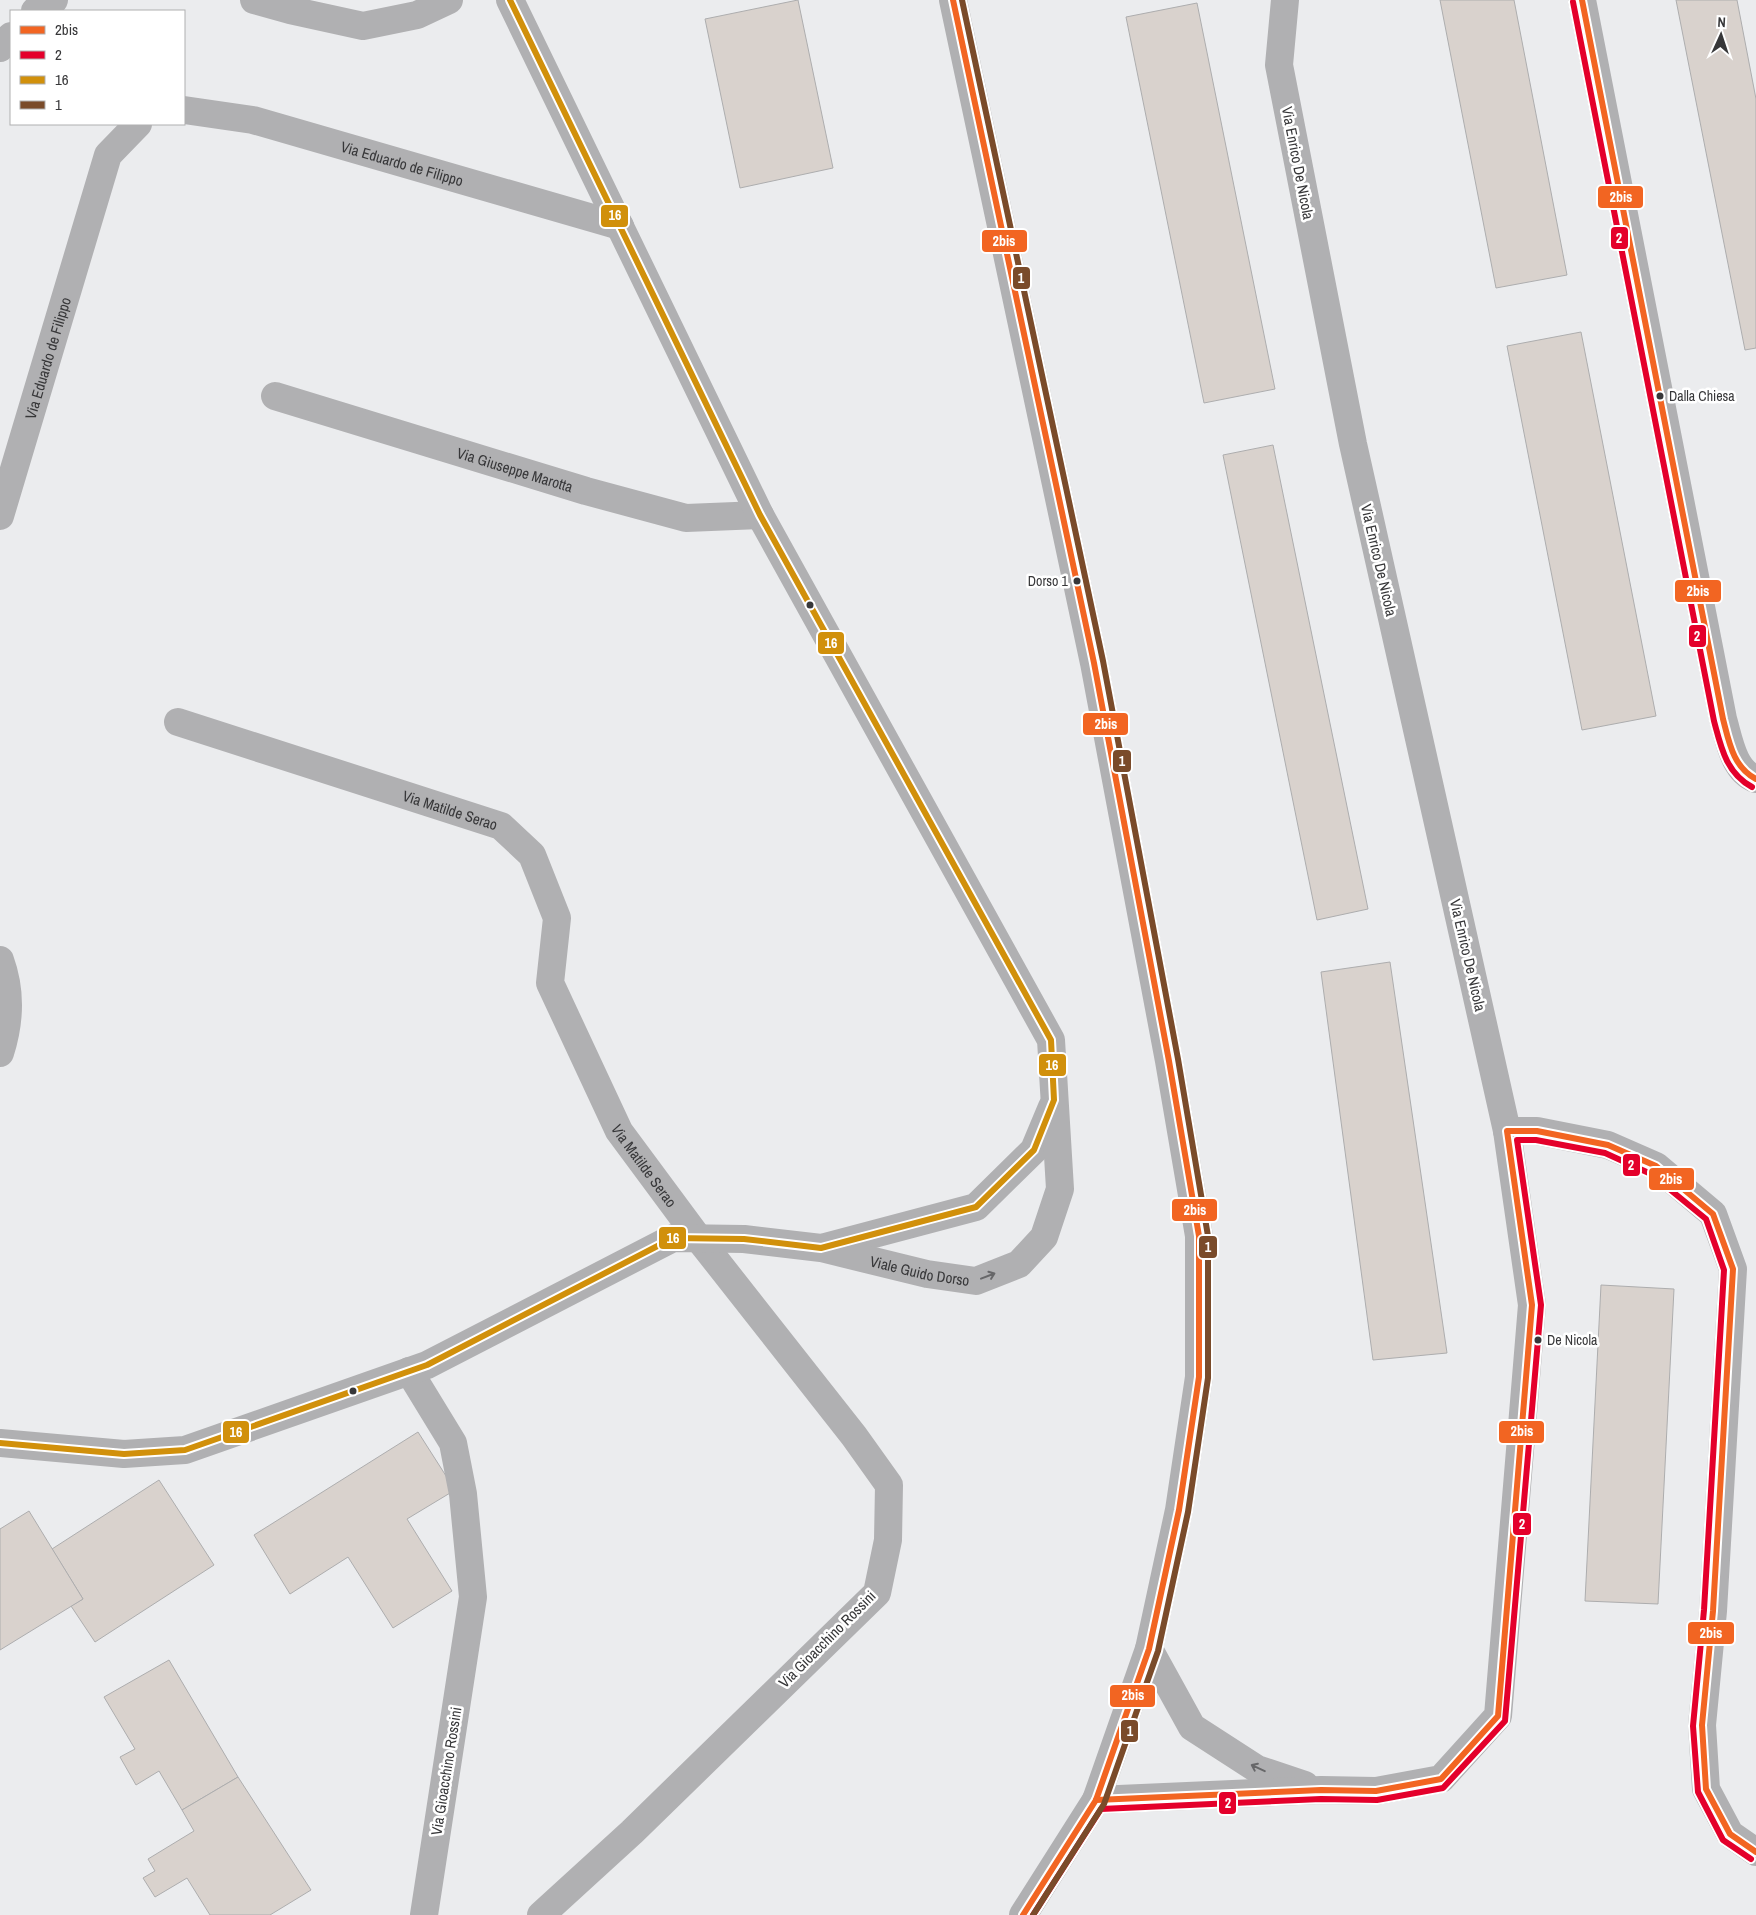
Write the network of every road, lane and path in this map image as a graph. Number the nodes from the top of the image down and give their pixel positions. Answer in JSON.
{"nodes":[{"id":1,"x":54,"y":0,"type":"edge"},
{"id":2,"x":254,"y":0,"type":"edge"},
{"id":3,"x":450,"y":0,"type":"edge"},
{"id":4,"x":510,"y":0,"type":"edge"},
{"id":5,"x":953,"y":0,"type":"edge"},
{"id":6,"x":1285,"y":0,"type":"edge"},
{"id":7,"x":1582,"y":0,"type":"edge"},
{"id":8,"x":36,"y":10,"type":"edge"},
{"id":9,"x":10,"y":37,"type":"edge"},
{"id":10,"x":0,"y":48,"type":"edge"},
{"id":11,"x":185,"y":110,"type":"edge"},
{"id":12,"x":137,"y":125,"type":"edge"},
{"id":13,"x":620,"y":226,"type":"junction"},
{"id":14,"x":275,"y":396,"type":"dead end"},
{"id":15,"x":760,"y":515,"type":"junction"},
{"id":16,"x":0,"y":516,"type":"edge"},
{"id":17,"x":178,"y":722,"type":"dead end"},
{"id":18,"x":1756,"y":779,"type":"edge"},
{"id":19,"x":0,"y":960,"type":"edge"},
{"id":20,"x":0,"y":1053,"type":"edge"},
{"id":21,"x":1054,"y":1100,"type":"junction"},
{"id":22,"x":1507,"y":1131,"type":"junction"},
{"id":23,"x":699,"y":1238,"type":"junction"},
{"id":24,"x":821,"y":1248,"type":"junction"},
{"id":25,"x":410,"y":1371,"type":"junction"},
{"id":26,"x":0,"y":1444,"type":"edge"},
{"id":27,"x":1149,"y":1649,"type":"junction"},
{"id":28,"x":1321,"y":1790,"type":"junction"},
{"id":29,"x":1096,"y":1800,"type":"junction"},
{"id":30,"x":1756,"y":1852,"type":"edge"},
{"id":31,"x":424,"y":1915,"type":"edge"},
{"id":32,"x":541,"y":1915,"type":"edge"},
{"id":33,"x":1023,"y":1915,"type":"edge"}],
"edges":[{"from":1,"to":8,"type":"street"},
{"from":2,"to":3,"type":"street"},
{"from":4,"to":13,"type":"street","name":"Viale Guido Dorso"},
{"from":5,"to":27,"type":"street"},
{"from":6,"to":22,"type":"street","name":"Via Enrico De Nicola"},
{"from":7,"to":18,"type":"street"},
{"from":9,"to":10,"type":"street"},
{"from":11,"to":13,"type":"street","name":"Via Eduardo de Filippo"},
{"from":12,"to":16,"type":"street","name":"Via Eduardo de Filippo"},
{"from":13,"to":15,"type":"street","name":"Viale Guido Dorso"},
{"from":14,"to":15,"type":"street","name":"Via Giuseppe Marotta"},
{"from":15,"to":21,"type":"street","name":"Viale Guido Dorso"},
{"from":17,"to":23,"type":"street","name":"Via Matilde Serao"},
{"from":19,"to":20,"type":"street"},
{"from":21,"to":24,"type":"street","name":"Viale Guido Dorso"},
{"from":24,"to":21,"type":"street","name":"Viale Guido Dorso","one_way":true},
{"from":22,"to":28,"type":"street","name":"Via Enrico De Nicola"},
{"from":22,"to":30,"type":"street"},
{"from":23,"to":24,"type":"street","name":"Viale Guido Dorso"},
{"from":23,"to":25,"type":"street","name":"Viale Guido Dorso"},
{"from":23,"to":32,"type":"street","name":"Via Gioacchino Rossini"},
{"from":25,"to":26,"type":"street","name":"Viale Guido Dorso"},
{"from":25,"to":31,"type":"street","name":"Via Gioacchino Rossini"},
{"from":28,"to":27,"type":"street","one_way":true},
{"from":27,"to":29,"type":"street"},
{"from":28,"to":29,"type":"street"},
{"from":29,"to":33,"type":"street"}]}
